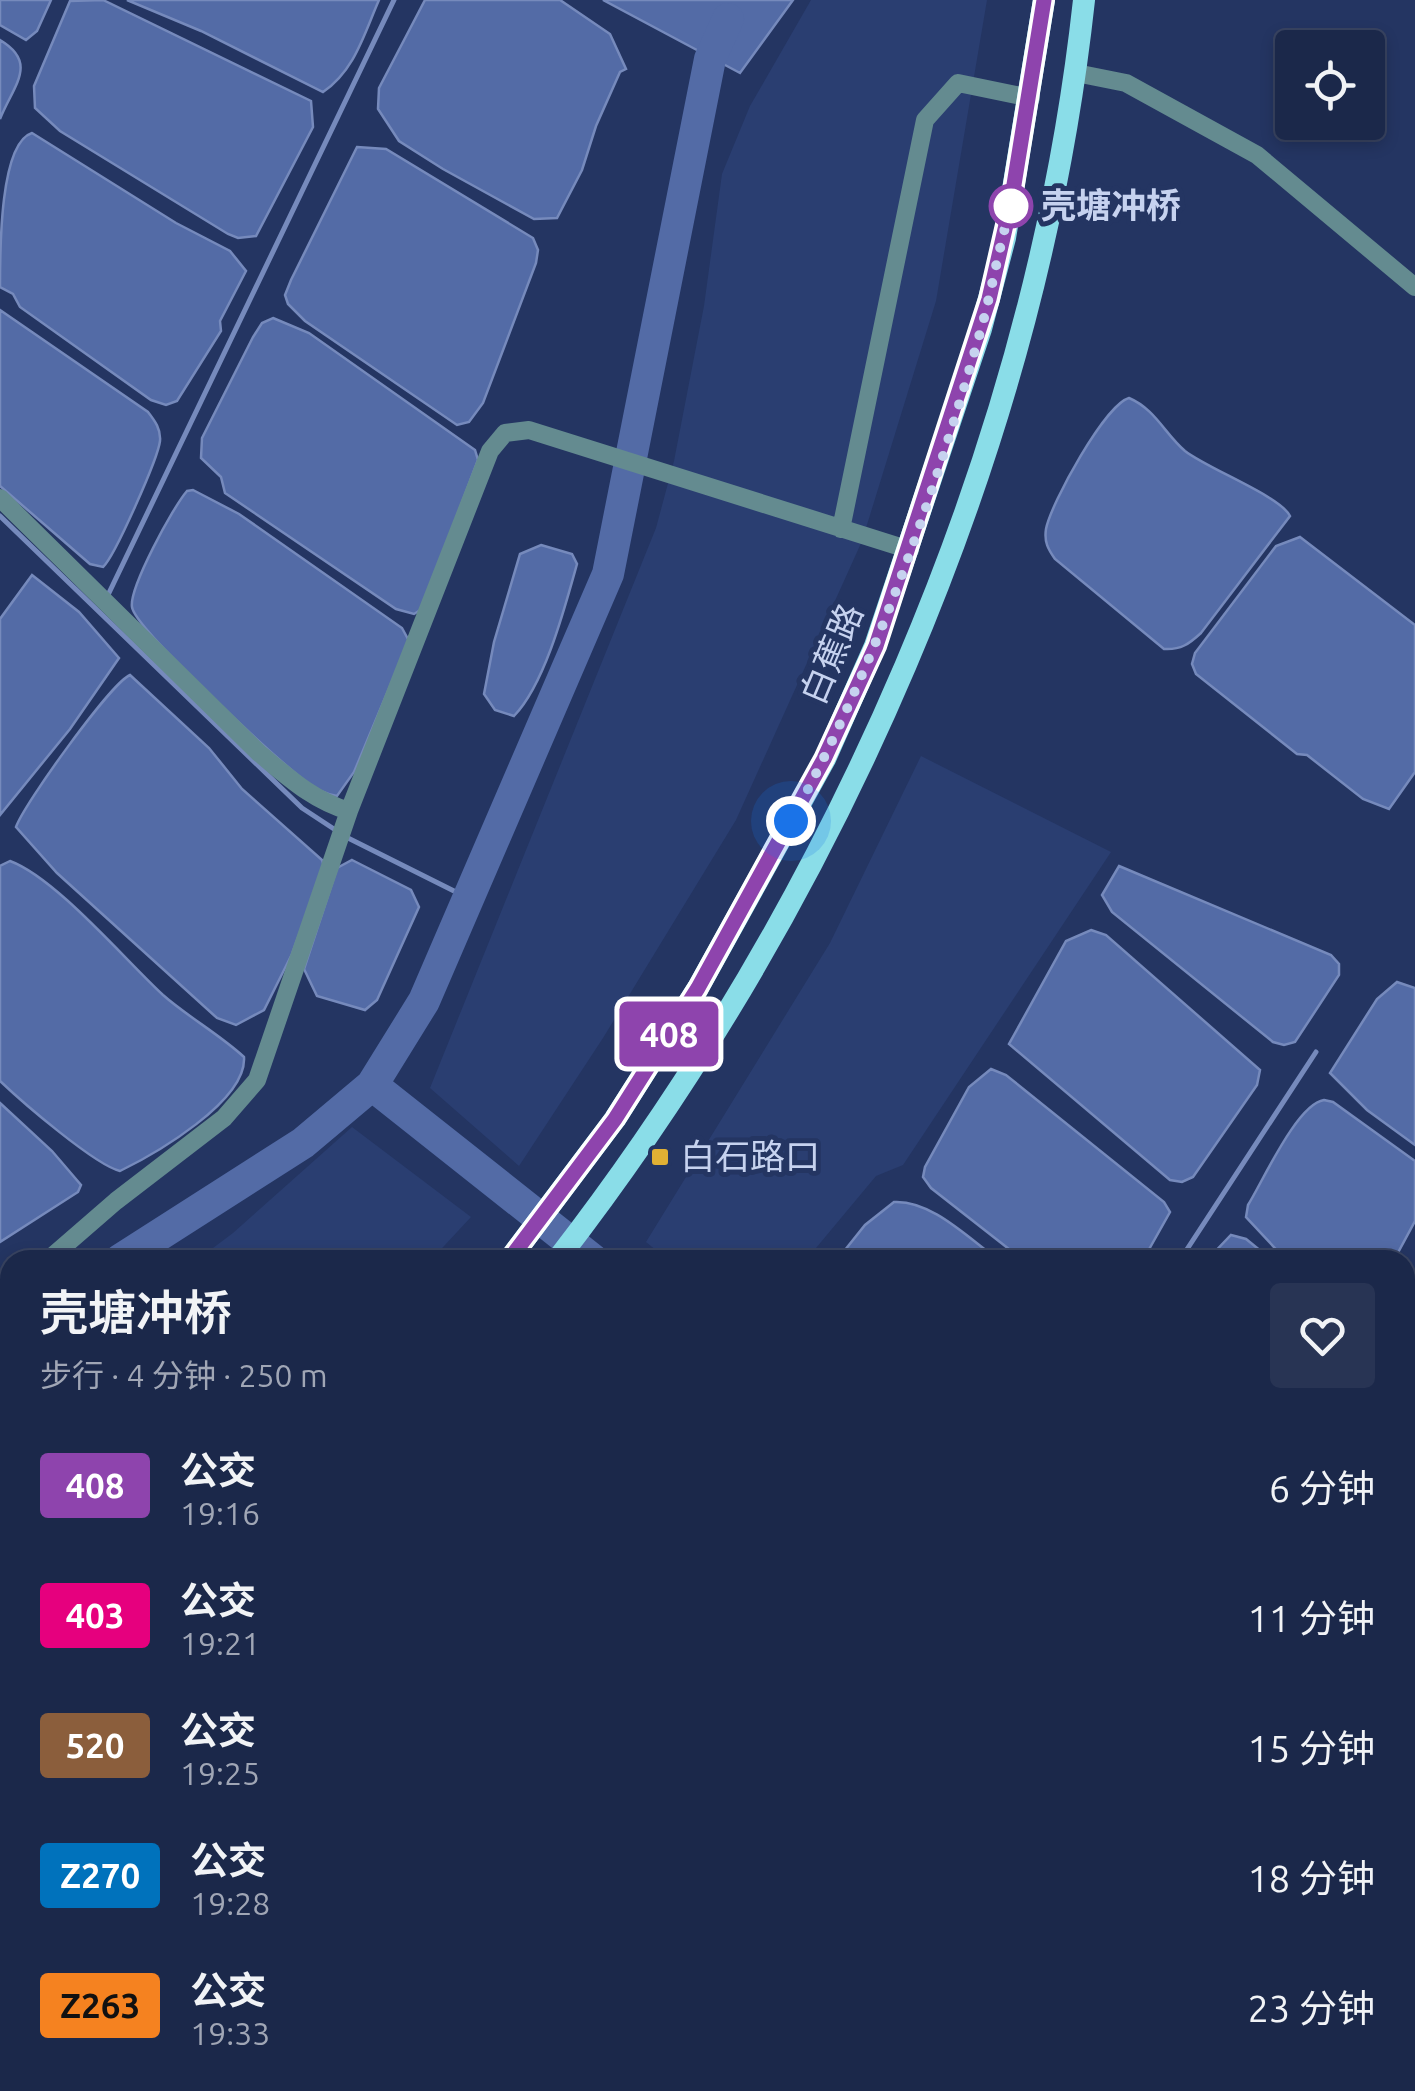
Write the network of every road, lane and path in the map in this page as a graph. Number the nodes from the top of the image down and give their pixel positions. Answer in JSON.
{"nodes":[{"id":1,"x":1044,"y":0,"type":"edge"},
{"id":2,"x":1084,"y":0,"type":"edge"},
{"id":3,"x":1076,"y":73,"type":"junction"},
{"id":4,"x":1031,"y":98,"type":"junction"},
{"id":5,"x":1415,"y":286,"type":"edge"},
{"id":6,"x":0,"y":498,"type":"edge"},
{"id":7,"x":841,"y":528,"type":"junction"},
{"id":8,"x":910,"y":550,"type":"junction"},
{"id":9,"x":347,"y":817,"type":"junction"},
{"id":10,"x":57,"y":1250,"type":"edge"},
{"id":11,"x":517,"y":1250,"type":"edge"},
{"id":12,"x":565,"y":1250,"type":"edge"}],
"edges":[{"from":1,"to":4,"type":"main road","name":"白蕉路"},
{"from":2,"to":3,"type":"main road","name":"白蕉路"},
{"from":3,"to":5,"type":"street"},
{"from":3,"to":12,"type":"main road","name":"白蕉路"},
{"from":4,"to":7,"type":"street"},
{"from":4,"to":8,"type":"main road","name":"白蕉路"},
{"from":6,"to":9,"type":"street"},
{"from":7,"to":8,"type":"street"},
{"from":7,"to":9,"type":"street"},
{"from":8,"to":11,"type":"main road","name":"白蕉路"},
{"from":9,"to":10,"type":"street"}]}
